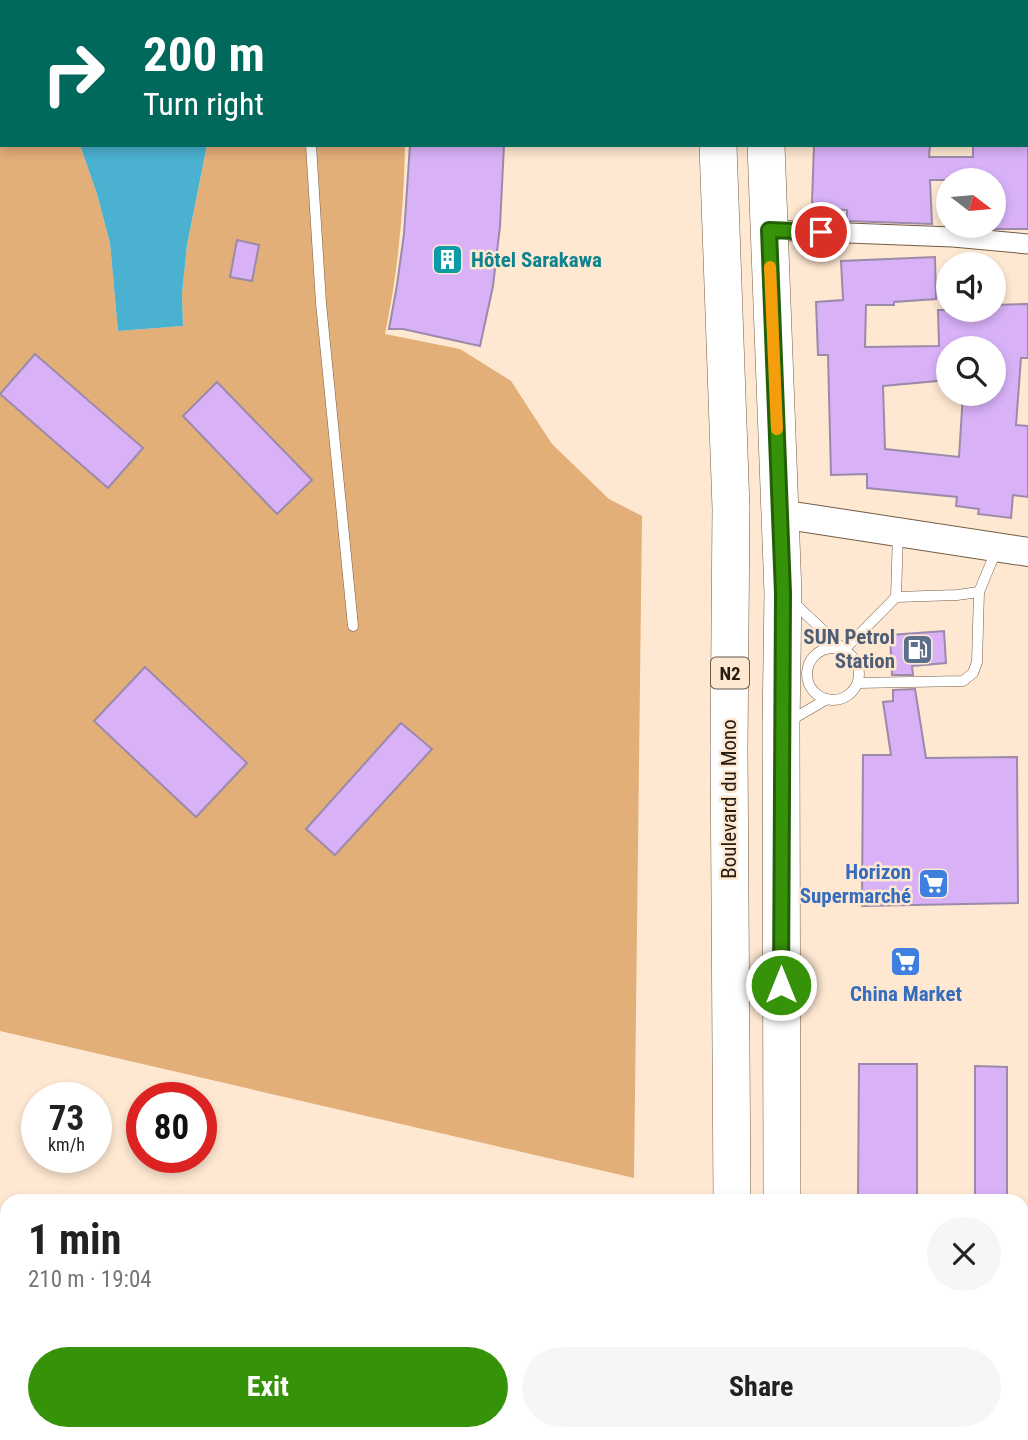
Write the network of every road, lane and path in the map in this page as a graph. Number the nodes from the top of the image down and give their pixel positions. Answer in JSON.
{"nodes":[{"id":1,"x":311,"y":147,"type":"edge"},
{"id":2,"x":718,"y":147,"type":"edge"},
{"id":3,"x":766,"y":147,"type":"edge"},
{"id":4,"x":769,"y":230,"type":"junction"},
{"id":5,"x":1028,"y":244,"type":"edge"},
{"id":6,"x":780,"y":514,"type":"junction"},
{"id":7,"x":898,"y":533,"type":"junction"},
{"id":8,"x":998,"y":547,"type":"junction"},
{"id":9,"x":1028,"y":552,"type":"edge"},
{"id":10,"x":979,"y":592,"type":"junction"},
{"id":11,"x":783,"y":593,"type":"junction"},
{"id":12,"x":896,"y":597,"type":"junction"},
{"id":13,"x":353,"y":626,"type":"dead end"},
{"id":14,"x":844,"y":650,"type":"junction"},
{"id":15,"x":858,"y":683,"type":"junction"},
{"id":16,"x":827,"y":699,"type":"junction"},
{"id":17,"x":781,"y":726,"type":"junction"},
{"id":18,"x":732,"y":1194,"type":"edge"},
{"id":19,"x":782,"y":1194,"type":"edge"}],
"edges":[{"from":1,"to":13,"type":"lane"},
{"from":2,"to":18,"type":"highway","name":"Boulevard du Mono","number":"N2"},
{"from":3,"to":4,"type":"highway"},
{"from":4,"to":5,"type":"street"},
{"from":4,"to":6,"type":"highway"},
{"from":6,"to":7,"type":"street"},
{"from":6,"to":11,"type":"highway"},
{"from":7,"to":8,"type":"street"},
{"from":7,"to":12,"type":"lane"},
{"from":8,"to":9,"type":"street"},
{"from":8,"to":10,"type":"lane"},
{"from":10,"to":12,"type":"lane"},
{"from":10,"to":15,"type":"lane"},
{"from":11,"to":14,"type":"lane"},
{"from":11,"to":17,"type":"highway"},
{"from":12,"to":14,"type":"lane"},
{"from":14,"to":15,"type":"lane"},
{"from":14,"to":16,"type":"lane"},
{"from":15,"to":16,"type":"lane"},
{"from":16,"to":17,"type":"lane"},
{"from":17,"to":19,"type":"highway"}]}
